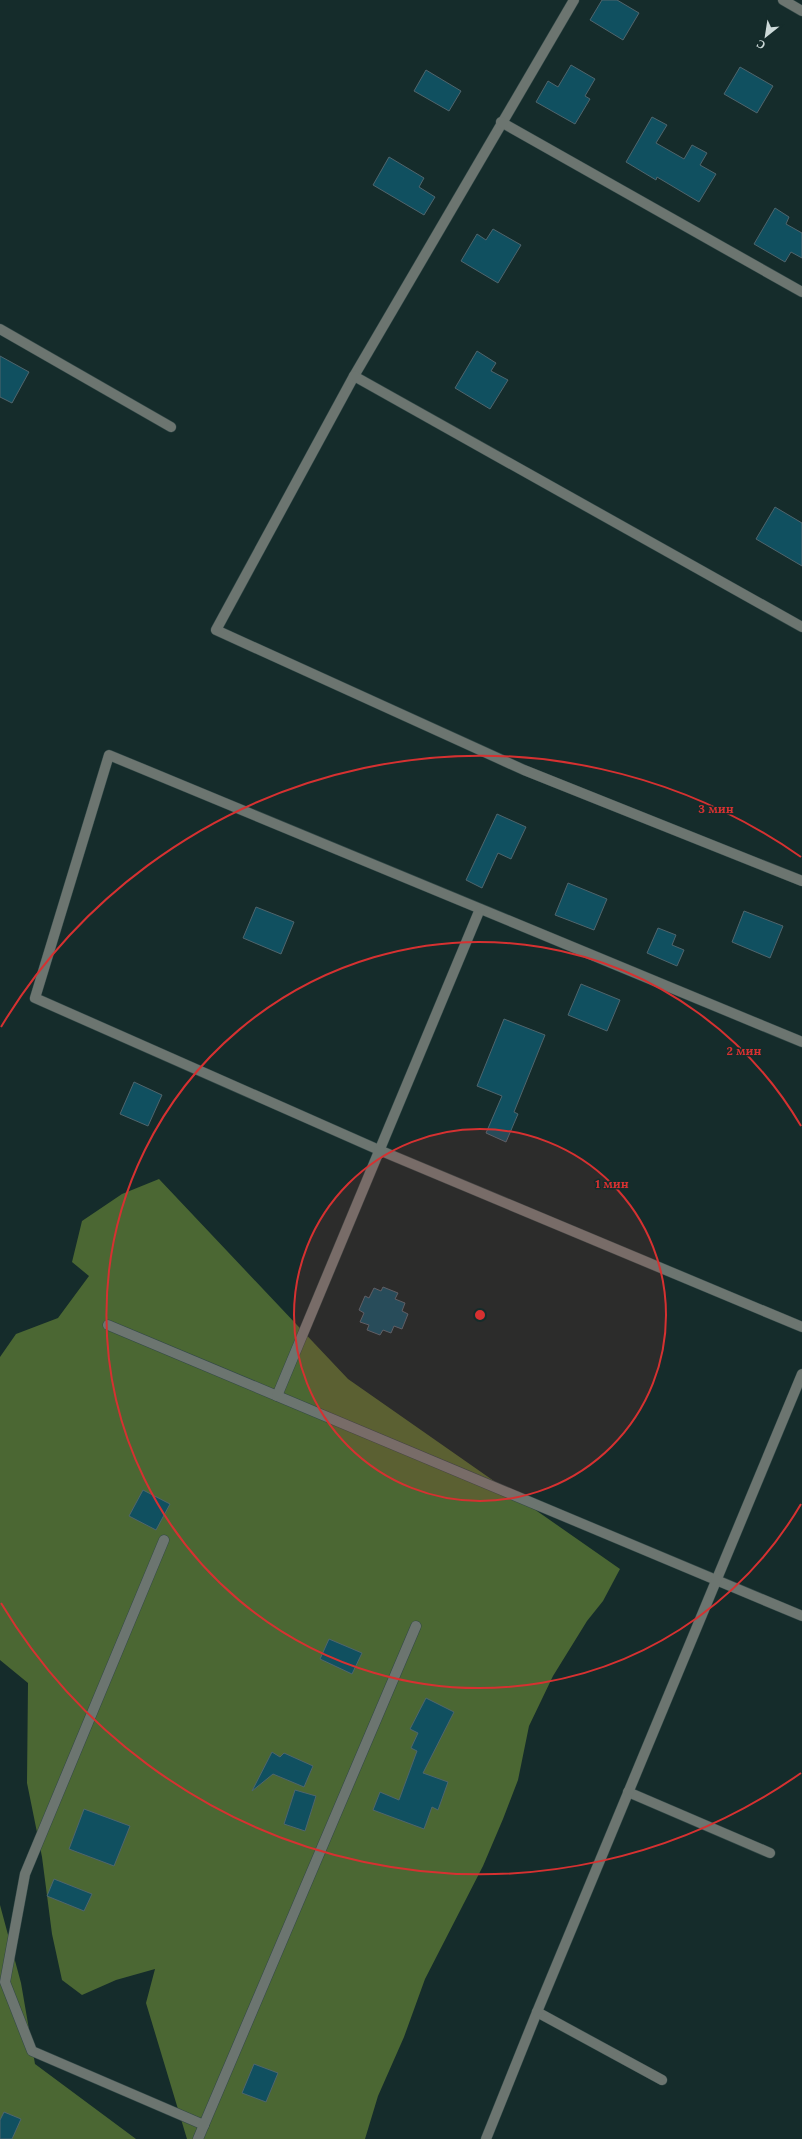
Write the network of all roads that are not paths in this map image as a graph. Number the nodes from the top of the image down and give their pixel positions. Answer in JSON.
{"nodes":[{"id":1,"x":574,"y":0,"type":"edge"},
{"id":2,"x":784,"y":0,"type":"edge"},
{"id":3,"x":802,"y":11,"type":"edge"},
{"id":4,"x":501,"y":122,"type":"junction"},
{"id":5,"x":802,"y":292,"type":"edge"},
{"id":6,"x":0,"y":329,"type":"edge"},
{"id":7,"x":354,"y":376,"type":"junction"},
{"id":8,"x":171,"y":426,"type":"dead end"},
{"id":9,"x":802,"y":626,"type":"edge"},
{"id":10,"x":802,"y":881,"type":"edge"},
{"id":11,"x":480,"y":909,"type":"junction"},
{"id":12,"x":802,"y":1042,"type":"edge"},
{"id":13,"x":379,"y":1150,"type":"junction"},
{"id":14,"x":108,"y":1325,"type":"dead end"},
{"id":15,"x":802,"y":1327,"type":"edge"},
{"id":16,"x":802,"y":1374,"type":"edge"},
{"id":17,"x":277,"y":1396,"type":"junction"},
{"id":18,"x":164,"y":1540,"type":"dead end"},
{"id":19,"x":716,"y":1580,"type":"junction"},
{"id":20,"x":802,"y":1616,"type":"edge"},
{"id":21,"x":416,"y":1626,"type":"dead end"},
{"id":22,"x":628,"y":1792,"type":"junction"},
{"id":23,"x":770,"y":1853,"type":"dead end"},
{"id":24,"x":537,"y":2012,"type":"junction"},
{"id":25,"x":662,"y":2080,"type":"dead end"},
{"id":26,"x":204,"y":2125,"type":"junction"},
{"id":27,"x":198,"y":2139,"type":"edge"},
{"id":28,"x":486,"y":2139,"type":"edge"}],
"edges":[{"from":1,"to":4,"type":"street"},
{"from":2,"to":3,"type":"street"},
{"from":4,"to":5,"type":"street"},
{"from":4,"to":7,"type":"street"},
{"from":6,"to":8,"type":"street"},
{"from":7,"to":9,"type":"street"},
{"from":7,"to":10,"type":"street"},
{"from":11,"to":12,"type":"street"},
{"from":11,"to":13,"type":"street"},
{"from":11,"to":13,"type":"street"},
{"from":13,"to":15,"type":"street"},
{"from":13,"to":17,"type":"street"},
{"from":14,"to":17,"type":"street"},
{"from":16,"to":19,"type":"street"},
{"from":17,"to":19,"type":"street"},
{"from":18,"to":26,"type":"street"},
{"from":19,"to":20,"type":"street"},
{"from":19,"to":22,"type":"street"},
{"from":21,"to":26,"type":"street"},
{"from":22,"to":23,"type":"street"},
{"from":22,"to":24,"type":"street"},
{"from":24,"to":25,"type":"street"},
{"from":24,"to":28,"type":"street"},
{"from":26,"to":27,"type":"street"}]}
